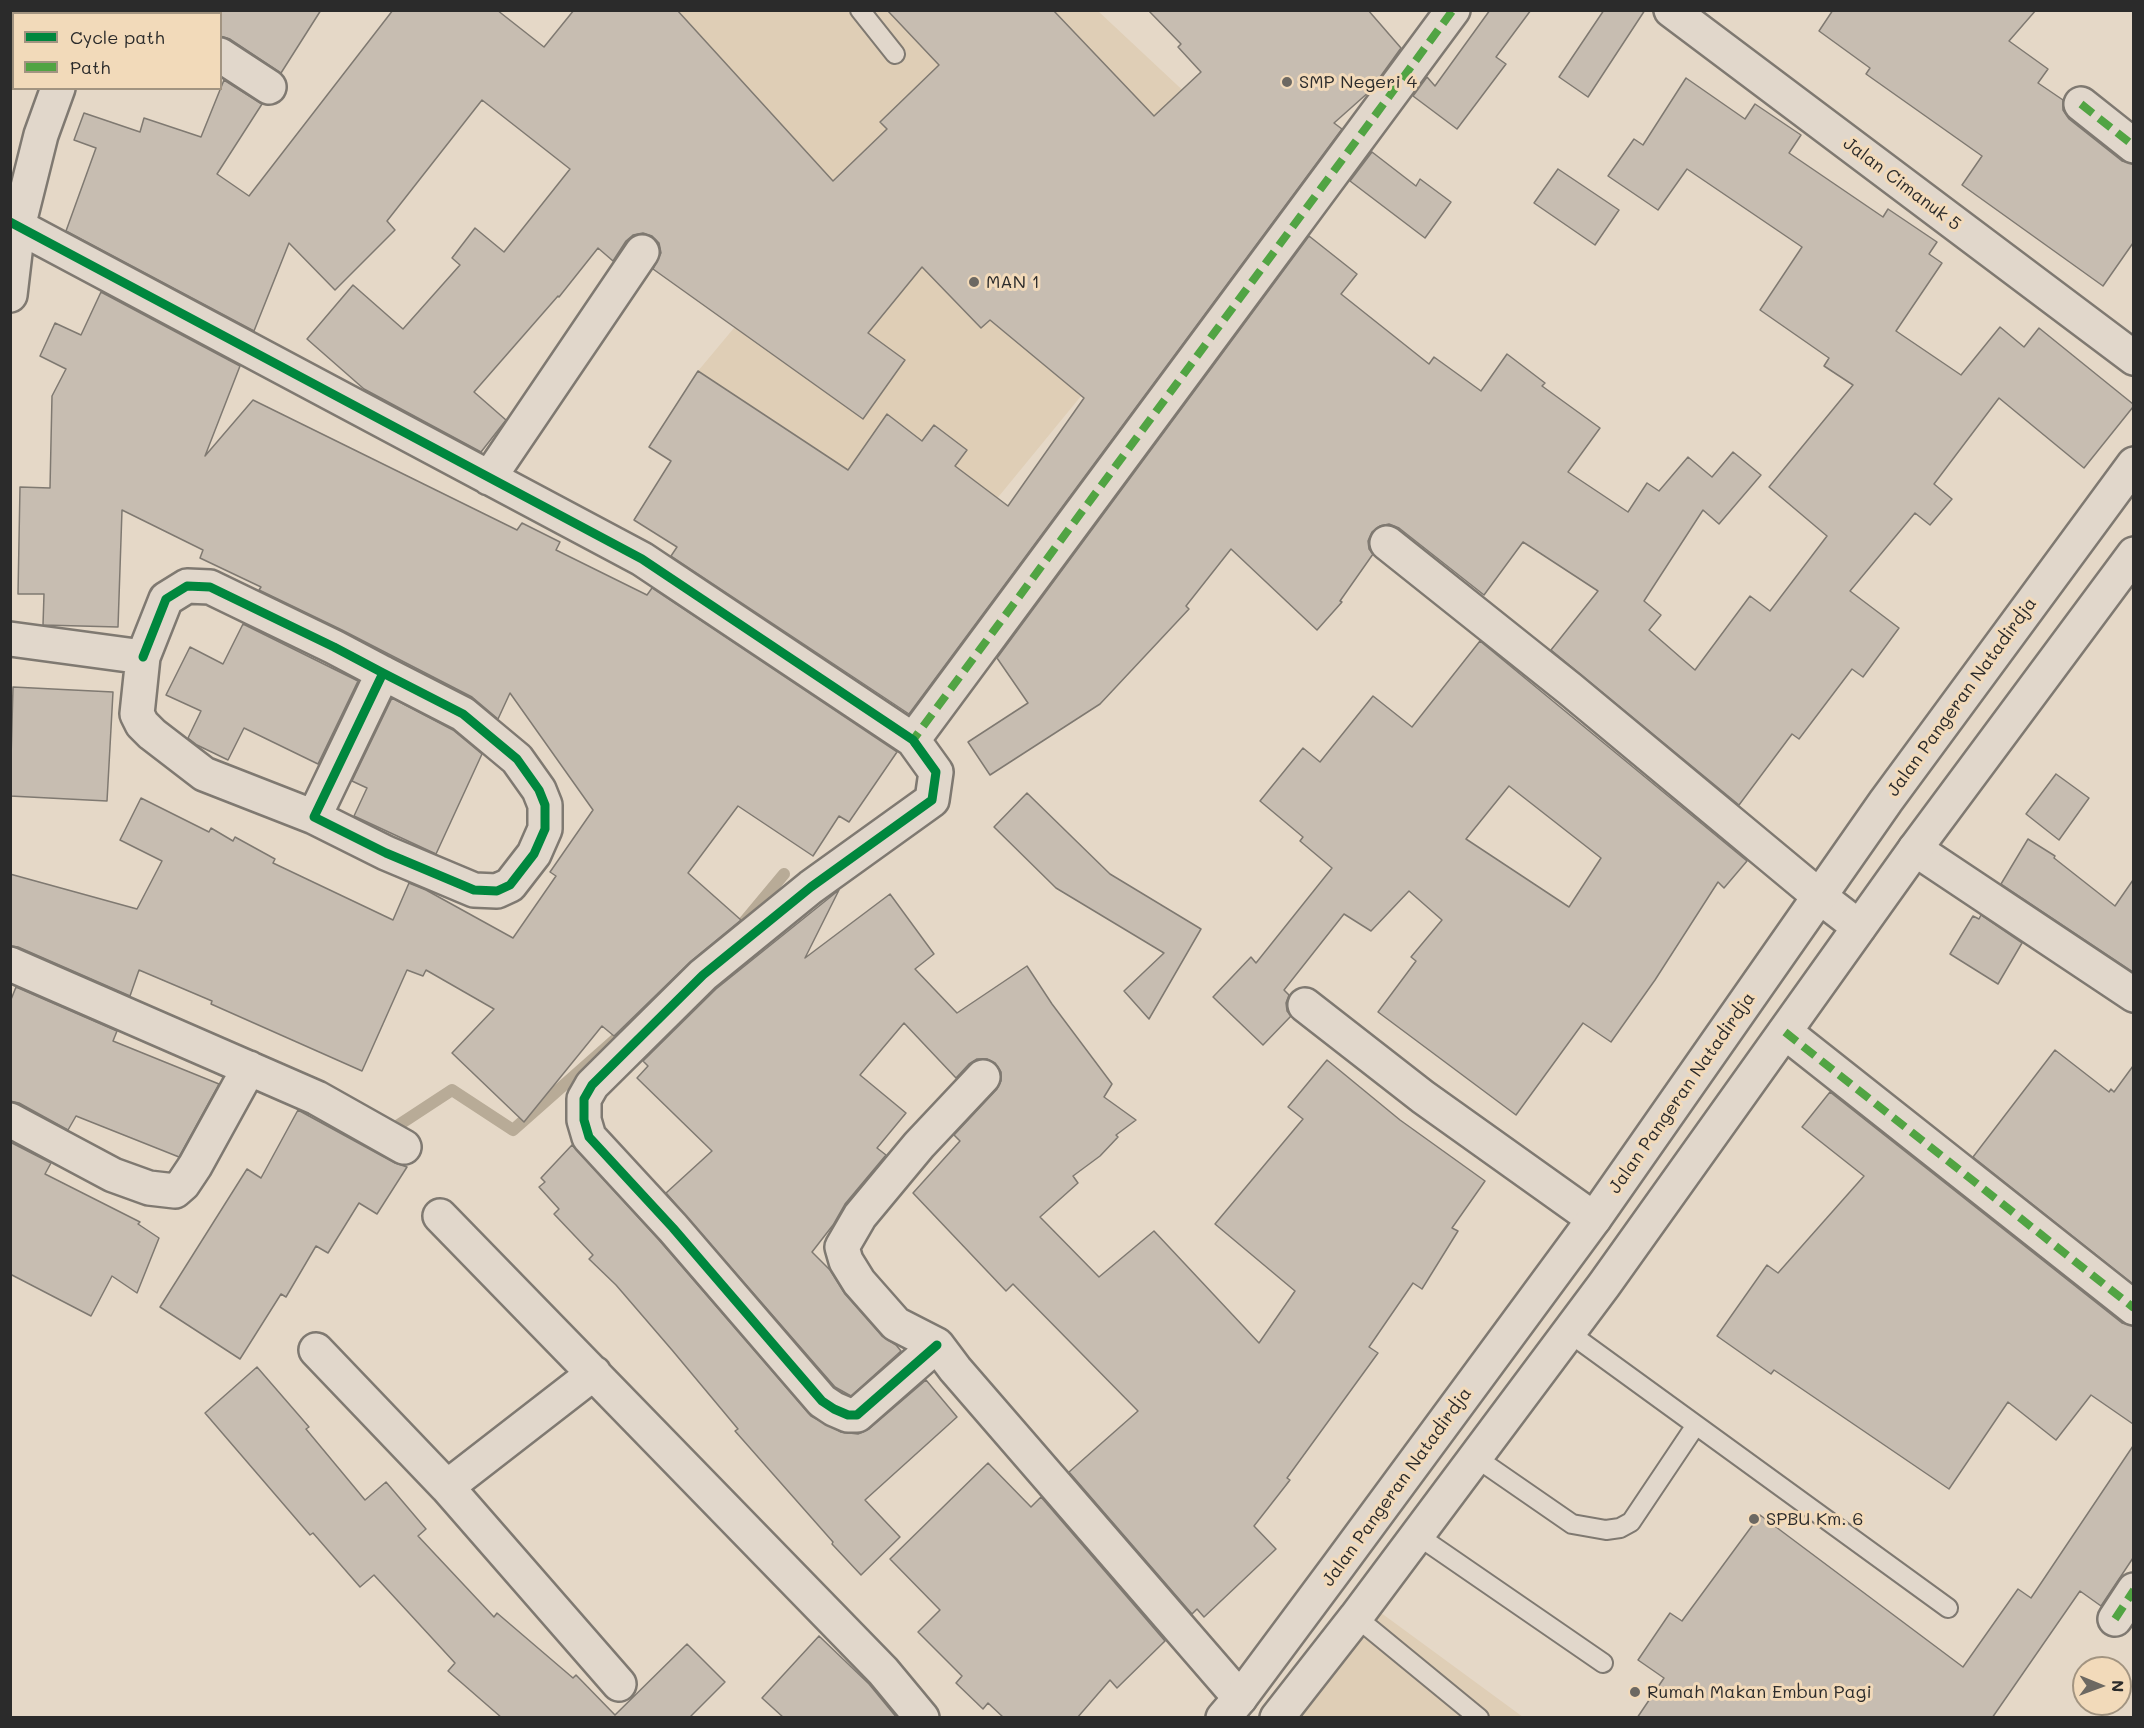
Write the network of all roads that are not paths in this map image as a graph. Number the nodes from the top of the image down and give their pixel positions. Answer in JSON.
{"nodes":[{"id":1,"x":860,"y":10,"type":"edge"},
{"id":2,"x":1453,"y":10,"type":"edge"},
{"id":3,"x":1671,"y":10,"type":"edge"},
{"id":4,"x":895,"y":54,"type":"dead end"},
{"id":5,"x":222,"y":56,"type":"edge"},
{"id":6,"x":269,"y":87,"type":"dead end"},
{"id":7,"x":57,"y":90,"type":"edge"},
{"id":8,"x":2081,"y":104,"type":"dead end"},
{"id":9,"x":2133,"y":146,"type":"edge"},
{"id":10,"x":14,"y":225,"type":"edge"},
{"id":11,"x":642,"y":252,"type":"dead end"},
{"id":12,"x":10,"y":295,"type":"edge"},
{"id":13,"x":2133,"y":358,"type":"edge"},
{"id":14,"x":2133,"y":464,"type":"edge"},
{"id":15,"x":489,"y":478,"type":"junction"},
{"id":16,"x":1387,"y":543,"type":"dead end"},
{"id":17,"x":2133,"y":554,"type":"edge"},
{"id":18,"x":10,"y":639,"type":"edge"},
{"id":19,"x":143,"y":657,"type":"junction"},
{"id":20,"x":383,"y":673,"type":"junction"},
{"id":21,"x":913,"y":740,"type":"junction"},
{"id":22,"x":314,"y":817,"type":"junction"},
{"id":23,"x":1915,"y":849,"type":"junction"},
{"id":24,"x":1819,"y":896,"type":"junction"},
{"id":25,"x":1859,"y":927,"type":"junction"},
{"id":26,"x":10,"y":964,"type":"edge"},
{"id":27,"x":2133,"y":994,"type":"edge"},
{"id":28,"x":1305,"y":1005,"type":"dead end"},
{"id":29,"x":1785,"y":1032,"type":"junction"},
{"id":30,"x":249,"y":1068,"type":"junction"},
{"id":31,"x":983,"y":1077,"type":"dead end"},
{"id":32,"x":10,"y":1120,"type":"edge"},
{"id":33,"x":404,"y":1147,"type":"dead end"},
{"id":34,"x":440,"y":1216,"type":"dead end"},
{"id":35,"x":1594,"y":1219,"type":"junction"},
{"id":36,"x":2133,"y":1308,"type":"edge"},
{"id":37,"x":1568,"y":1332,"type":"junction"},
{"id":38,"x":937,"y":1345,"type":"junction"},
{"id":39,"x":316,"y":1350,"type":"dead end"},
{"id":40,"x":594,"y":1373,"type":"junction"},
{"id":41,"x":1696,"y":1425,"type":"junction"},
{"id":42,"x":1475,"y":1457,"type":"junction"},
{"id":43,"x":447,"y":1487,"type":"junction"},
{"id":44,"x":1417,"y":1535,"type":"junction"},
{"id":45,"x":2133,"y":1590,"type":"edge"},
{"id":46,"x":1948,"y":1608,"type":"dead end"},
{"id":47,"x":1356,"y":1617,"type":"junction"},
{"id":48,"x":2115,"y":1619,"type":"dead end"},
{"id":49,"x":1603,"y":1664,"type":"dead end"},
{"id":50,"x":619,"y":1684,"type":"dead end"},
{"id":51,"x":1231,"y":1708,"type":"edge"},
{"id":52,"x":922,"y":1718,"type":"edge"},
{"id":53,"x":1277,"y":1718,"type":"edge"},
{"id":54,"x":1479,"y":1718,"type":"edge"}],
"edges":[{"from":1,"to":4,"type":"lane"},
{"from":2,"to":21,"type":"street"},
{"from":3,"to":13,"type":"street","name":"Jalan Cimanuk 5"},
{"from":5,"to":6,"type":"street"},
{"from":7,"to":10,"type":"street"},
{"from":8,"to":9,"type":"street"},
{"from":10,"to":12,"type":"street"},
{"from":10,"to":15,"type":"street"},
{"from":11,"to":15,"type":"street"},
{"from":14,"to":24,"type":"street","name":"Jalan Pangeran Natadirdja"},
{"from":15,"to":21,"type":"street"},
{"from":16,"to":24,"type":"street"},
{"from":17,"to":23,"type":"street"},
{"from":18,"to":19,"type":"street"},
{"from":19,"to":20,"type":"street"},
{"from":19,"to":22,"type":"street"},
{"from":20,"to":22,"type":"street"},
{"from":20,"to":22,"type":"street"},
{"from":21,"to":38,"type":"street"},
{"from":23,"to":25,"type":"street"},
{"from":23,"to":27,"type":"street"},
{"from":24,"to":25,"type":"street"},
{"from":24,"to":35,"type":"street","name":"Jalan Pangeran Natadirdja"},
{"from":25,"to":29,"type":"street"},
{"from":26,"to":30,"type":"street"},
{"from":28,"to":35,"type":"street"},
{"from":29,"to":36,"type":"street"},
{"from":29,"to":37,"type":"street"},
{"from":30,"to":32,"type":"street"},
{"from":30,"to":33,"type":"street"},
{"from":31,"to":38,"type":"street"},
{"from":34,"to":40,"type":"street"},
{"from":35,"to":51,"type":"street","name":"Jalan Pangeran Natadirdja"},
{"from":37,"to":41,"type":"lane"},
{"from":37,"to":42,"type":"street"},
{"from":38,"to":51,"type":"street"},
{"from":39,"to":43,"type":"street"},
{"from":40,"to":43,"type":"street"},
{"from":40,"to":52,"type":"street"},
{"from":41,"to":42,"type":"lane"},
{"from":41,"to":46,"type":"lane"},
{"from":42,"to":44,"type":"street"},
{"from":43,"to":50,"type":"street"},
{"from":44,"to":47,"type":"street"},
{"from":44,"to":49,"type":"lane"},
{"from":45,"to":48,"type":"street"},
{"from":47,"to":53,"type":"street"},
{"from":47,"to":54,"type":"lane"}]}
